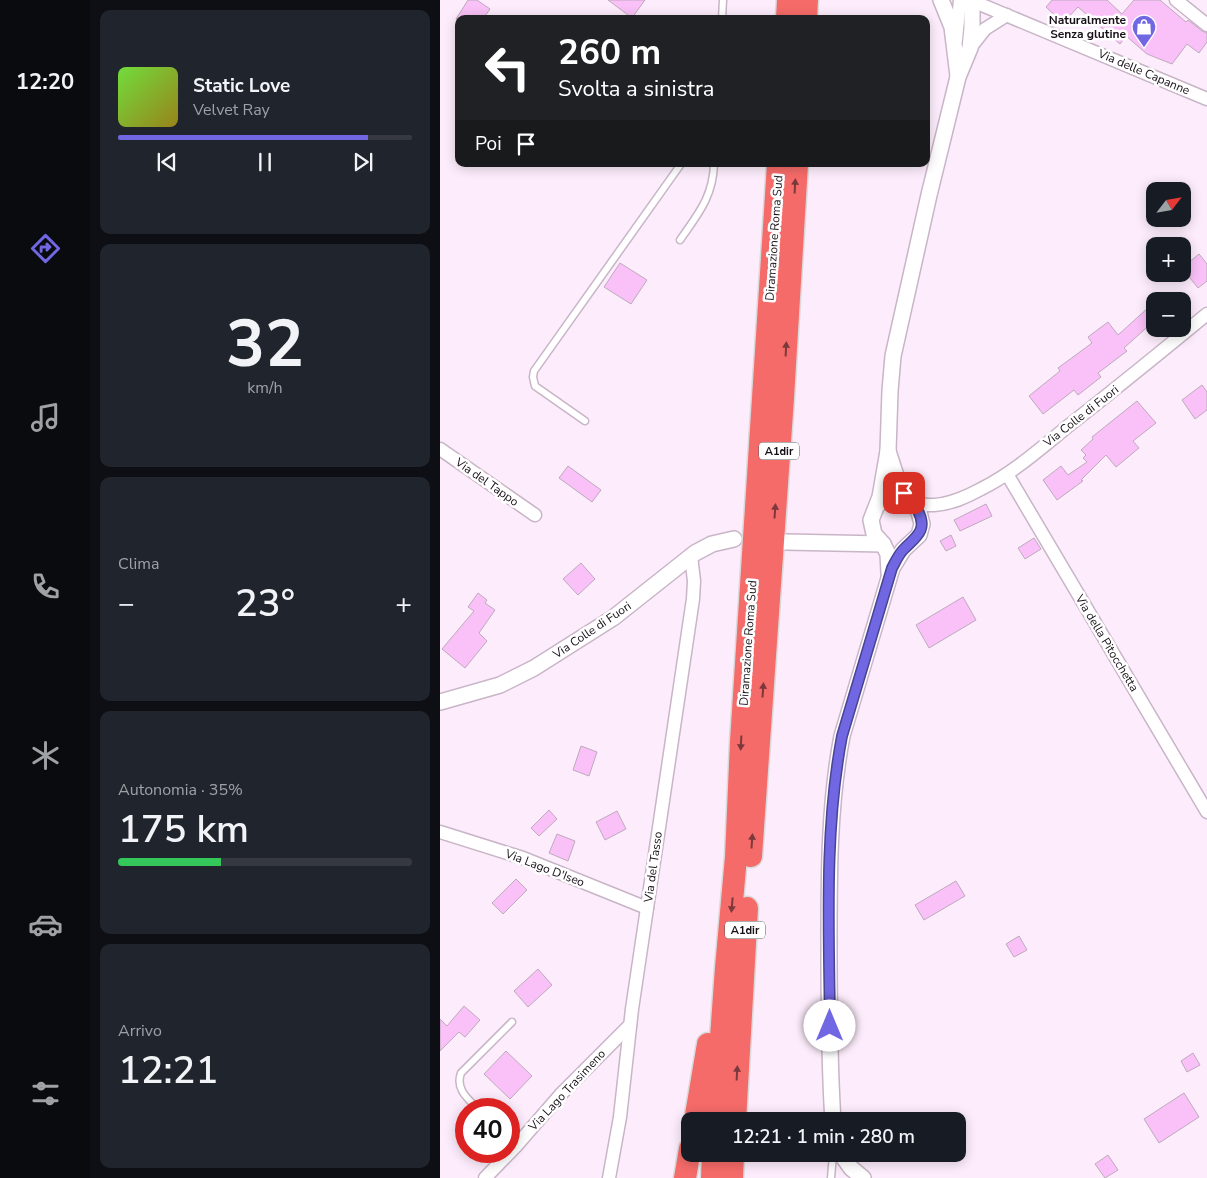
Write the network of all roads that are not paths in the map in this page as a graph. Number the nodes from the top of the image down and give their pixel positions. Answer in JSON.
{"nodes":[{"id":1,"x":723,"y":0,"type":"edge"},
{"id":2,"x":788,"y":0,"type":"edge"},
{"id":3,"x":807,"y":0,"type":"edge"},
{"id":4,"x":940,"y":0,"type":"edge"},
{"id":5,"x":969,"y":0,"type":"edge"},
{"id":6,"x":1176,"y":0,"type":"edge"},
{"id":7,"x":722,"y":15,"type":"edge"},
{"id":8,"x":787,"y":15,"type":"edge"},
{"id":9,"x":806,"y":15,"type":"edge"},
{"id":10,"x":1007,"y":16,"type":"junction"},
{"id":11,"x":1207,"y":25,"type":"edge"},
{"id":12,"x":955,"y":44,"type":"junction"},
{"id":13,"x":970,"y":48,"type":"junction"},
{"id":14,"x":958,"y":77,"type":"junction"},
{"id":15,"x":1207,"y":99,"type":"edge"},
{"id":16,"x":679,"y":167,"type":"edge"},
{"id":17,"x":714,"y":167,"type":"edge"},
{"id":18,"x":778,"y":167,"type":"edge"},
{"id":19,"x":797,"y":167,"type":"edge"},
{"id":20,"x":680,"y":240,"type":"dead end"},
{"id":21,"x":1207,"y":314,"type":"edge"},
{"id":22,"x":585,"y":421,"type":"dead end"},
{"id":23,"x":440,"y":449,"type":"edge"},
{"id":24,"x":888,"y":451,"type":"junction"},
{"id":25,"x":1007,"y":474,"type":"junction"},
{"id":26,"x":911,"y":502,"type":"junction"},
{"id":27,"x":946,"y":504,"type":"junction"},
{"id":28,"x":535,"y":515,"type":"dead end"},
{"id":29,"x":873,"y":515,"type":"junction"},
{"id":30,"x":922,"y":524,"type":"junction"},
{"id":31,"x":734,"y":540,"type":"dead end"},
{"id":32,"x":785,"y":542,"type":"dead end"},
{"id":33,"x":840,"y":544,"type":"junction"},
{"id":34,"x":883,"y":544,"type":"junction"},
{"id":35,"x":906,"y":546,"type":"junction"},
{"id":36,"x":691,"y":556,"type":"junction"},
{"id":37,"x":888,"y":584,"type":"junction"},
{"id":38,"x":440,"y":702,"type":"edge"},
{"id":39,"x":1207,"y":812,"type":"edge"},
{"id":40,"x":440,"y":832,"type":"edge"},
{"id":41,"x":648,"y":908,"type":"junction"},
{"id":42,"x":726,"y":968,"type":"junction"},
{"id":43,"x":512,"y":1022,"type":"dead end"},
{"id":44,"x":630,"y":1025,"type":"junction"},
{"id":45,"x":468,"y":1098,"type":"edge"},
{"id":46,"x":696,"y":1112,"type":"edge"},
{"id":47,"x":716,"y":1112,"type":"edge"},
{"id":48,"x":735,"y":1112,"type":"edge"},
{"id":49,"x":832,"y":1112,"type":"edge"},
{"id":50,"x":520,"y":1135,"type":"edge"},
{"id":51,"x":688,"y":1162,"type":"edge"},
{"id":52,"x":713,"y":1162,"type":"edge"},
{"id":53,"x":733,"y":1162,"type":"edge"},
{"id":54,"x":832,"y":1162,"type":"edge"},
{"id":55,"x":847,"y":1162,"type":"edge"},
{"id":56,"x":497,"y":1163,"type":"edge"},
{"id":57,"x":485,"y":1178,"type":"edge"},
{"id":58,"x":609,"y":1178,"type":"edge"},
{"id":59,"x":685,"y":1178,"type":"edge"},
{"id":60,"x":712,"y":1178,"type":"edge"},
{"id":61,"x":732,"y":1178,"type":"edge"},
{"id":62,"x":831,"y":1178,"type":"edge"},
{"id":63,"x":864,"y":1178,"type":"edge"}],
"edges":[{"from":1,"to":7,"type":"lane"},
{"from":2,"to":8,"type":"highway"},
{"from":3,"to":9,"type":"highway"},
{"from":4,"to":12,"type":"street"},
{"from":5,"to":10,"type":"street","name":"Via delle Capanne"},
{"from":5,"to":12,"type":"street"},
{"from":5,"to":13,"type":"street"},
{"from":6,"to":11,"type":"street"},
{"from":10,"to":13,"type":"street"},
{"from":10,"to":15,"type":"street","name":"Via delle Capanne"},
{"from":12,"to":14,"type":"street"},
{"from":13,"to":14,"type":"street"},
{"from":14,"to":24,"type":"street"},
{"from":16,"to":22,"type":"lane"},
{"from":17,"to":20,"type":"lane"},
{"from":18,"to":42,"type":"highway","name":"Diramazione Roma Sud","number":"A1dir","one_way":true},
{"from":48,"to":19,"type":"highway","name":"Diramazione Roma Sud","number":"A1dir","one_way":true},
{"from":21,"to":25,"type":"street","name":"Via Colle di Fuori"},
{"from":23,"to":28,"type":"street","name":"Via del Tappo"},
{"from":24,"to":26,"type":"street"},
{"from":24,"to":29,"type":"street"},
{"from":25,"to":27,"type":"street","name":"Via Colle di Fuori"},
{"from":25,"to":39,"type":"street","name":"Via della Pitocchetta"},
{"from":26,"to":27,"type":"street","name":"Via Colle di Fuori"},
{"from":26,"to":29,"type":"street"},
{"from":26,"to":30,"type":"street"},
{"from":27,"to":30,"type":"street","name":"Via Colle di Fuori"},
{"from":29,"to":33,"type":"street"},
{"from":29,"to":34,"type":"street"},
{"from":30,"to":35,"type":"street"},
{"from":31,"to":36,"type":"street","name":"Via Colle di Fuori"},
{"from":32,"to":33,"type":"street"},
{"from":33,"to":34,"type":"street"},
{"from":34,"to":35,"type":"street"},
{"from":34,"to":37,"type":"street"},
{"from":35,"to":37,"type":"street"},
{"from":36,"to":38,"type":"street","name":"Via Colle di Fuori"},
{"from":36,"to":41,"type":"street","name":"Via del Tasso"},
{"from":37,"to":49,"type":"street"},
{"from":40,"to":41,"type":"street","name":"Via Lago D'Iseo"},
{"from":41,"to":44,"type":"street","name":"Via del Tasso"},
{"from":42,"to":46,"type":"highway"},
{"from":42,"to":47,"type":"highway","name":"Diramazione Roma Sud","number":"A1dir"},
{"from":43,"to":45,"type":"lane"},
{"from":44,"to":50,"type":"street","name":"Via Lago Trasimeno"},
{"from":44,"to":58,"type":"street","name":"Via del Tasso"},
{"from":51,"to":59,"type":"highway"},
{"from":52,"to":60,"type":"highway"},
{"from":53,"to":61,"type":"highway"},
{"from":54,"to":62,"type":"lane"},
{"from":55,"to":63,"type":"street"},
{"from":56,"to":57,"type":"street","name":"Via Lago Trasimeno"}]}
